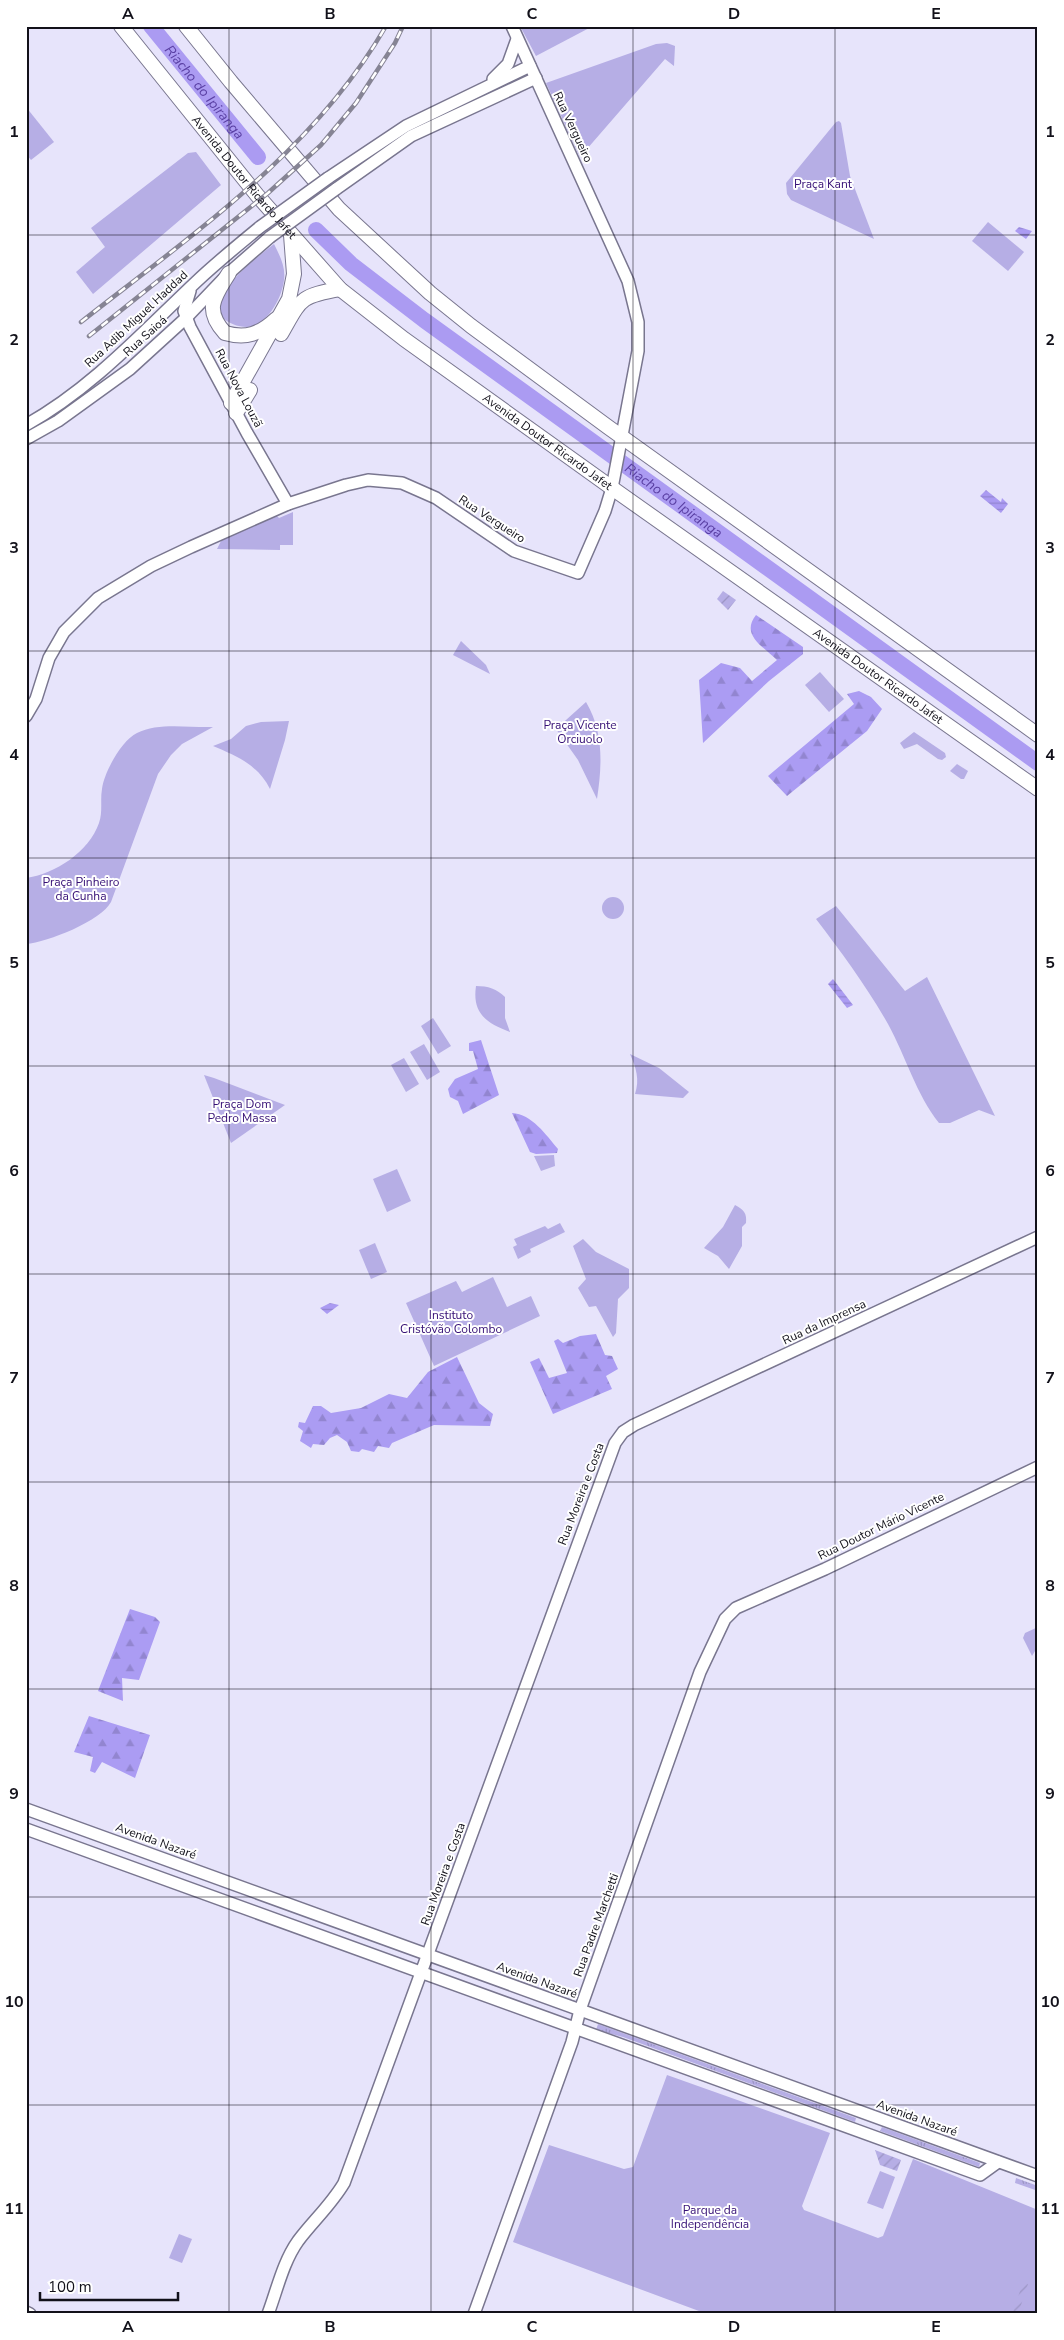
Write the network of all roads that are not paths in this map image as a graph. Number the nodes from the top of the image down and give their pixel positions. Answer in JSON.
{"nodes":[{"id":1,"x":121,"y":26,"type":"edge"},
{"id":2,"x":186,"y":26,"type":"edge"},
{"id":3,"x":512,"y":26,"type":"edge"},
{"id":4,"x":517,"y":39,"type":"junction"},
{"id":5,"x":530,"y":66,"type":"junction"},
{"id":6,"x":536,"y":78,"type":"junction"},
{"id":7,"x":480,"y":89,"type":"junction"},
{"id":8,"x":291,"y":235,"type":"junction"},
{"id":9,"x":229,"y":273,"type":"junction"},
{"id":10,"x":196,"y":281,"type":"junction"},
{"id":11,"x":340,"y":289,"type":"junction"},
{"id":12,"x":282,"y":314,"type":"junction"},
{"id":13,"x":186,"y":318,"type":"junction"},
{"id":14,"x":234,"y":408,"type":"junction"},
{"id":15,"x":26,"y":425,"type":"edge"},
{"id":16,"x":26,"y":439,"type":"edge"},
{"id":17,"x":622,"y":443,"type":"junction"},
{"id":18,"x":613,"y":482,"type":"junction"},
{"id":19,"x":288,"y":504,"type":"junction"},
{"id":20,"x":26,"y":716,"type":"edge"},
{"id":21,"x":1038,"y":735,"type":"edge"},
{"id":22,"x":1038,"y":789,"type":"edge"},
{"id":23,"x":1038,"y":1237,"type":"edge"},
{"id":24,"x":623,"y":1432,"type":"joint"},
{"id":25,"x":1038,"y":1467,"type":"edge"},
{"id":26,"x":736,"y":1608,"type":"joint"},
{"id":27,"x":26,"y":1809,"type":"edge"},
{"id":28,"x":26,"y":1829,"type":"edge"},
{"id":29,"x":428,"y":1955,"type":"junction"},
{"id":30,"x":422,"y":1972,"type":"junction"},
{"id":31,"x":580,"y":2010,"type":"junction"},
{"id":32,"x":576,"y":2027,"type":"junction"},
{"id":33,"x":998,"y":2162,"type":"junction"},
{"id":34,"x":1038,"y":2176,"type":"edge"},
{"id":35,"x":26,"y":2312,"type":"edge"},
{"id":36,"x":30,"y":2314,"type":"edge"},
{"id":37,"x":268,"y":2314,"type":"edge"},
{"id":38,"x":474,"y":2314,"type":"edge"}],
"edges":[{"from":1,"to":8,"type":"main road","name":"Avenida Doutor Ricardo Jafet"},
{"from":2,"to":17,"type":"main road"},
{"from":3,"to":4,"type":"street","name":"Rua Vergueiro"},
{"from":4,"to":5,"type":"street","name":"Rua Vergueiro"},
{"from":4,"to":7,"type":"street"},
{"from":5,"to":6,"type":"street","name":"Rua Vergueiro"},
{"from":5,"to":7,"type":"street"},
{"from":6,"to":9,"type":"street","name":"Rua Saioá","bridge":true},
{"from":6,"to":17,"type":"street","name":"Rua Vergueiro"},
{"from":7,"to":10,"type":"street","name":"Rua Adib Miguel Haddad","bridge":true},
{"from":8,"to":11,"type":"main road","name":"Avenida Doutor Ricardo Jafet"},
{"from":8,"to":12,"type":"main road"},
{"from":9,"to":12,"type":"main road"},
{"from":9,"to":13,"type":"street","name":"Rua Saioá"},
{"from":10,"to":13,"type":"street"},
{"from":10,"to":15,"type":"street","name":"Rua Adib Miguel Haddad"},
{"from":11,"to":14,"type":"main road"},
{"from":11,"to":18,"type":"main road","name":"Avenida Doutor Ricardo Jafet"},
{"from":12,"to":14,"type":"main road"},
{"from":13,"to":14,"type":"street","name":"Rua Nova Louzã"},
{"from":13,"to":16,"type":"street","name":"Rua Saioá"},
{"from":14,"to":19,"type":"street","name":"Rua Nova Louzã"},
{"from":17,"to":18,"type":"street","name":"Rua Vergueiro"},
{"from":17,"to":21,"type":"main road"},
{"from":18,"to":19,"type":"street","name":"Rua Vergueiro"},
{"from":18,"to":22,"type":"main road","name":"Avenida Doutor Ricardo Jafet"},
{"from":19,"to":20,"type":"street","name":"Rua Vergueiro"},
{"from":23,"to":24,"type":"street","name":"Rua da Imprensa"},
{"from":24,"to":29,"type":"street","name":"Rua Moreira e Costa"},
{"from":25,"to":26,"type":"street","name":"Rua Doutor Mário Vicente"},
{"from":26,"to":31,"type":"street","name":"Rua Padre Marchetti"},
{"from":27,"to":29,"type":"street","name":"Avenida Nazaré"},
{"from":28,"to":30,"type":"street"},
{"from":29,"to":30,"type":"street","name":"Rua Moreira e Costa"},
{"from":29,"to":31,"type":"street","name":"Avenida Nazaré"},
{"from":30,"to":32,"type":"street"},
{"from":30,"to":37,"type":"street","name":"Rua Moreira e Costa"},
{"from":31,"to":32,"type":"street","name":"Rua Padre Marchetti"},
{"from":31,"to":33,"type":"street","name":"Avenida Nazaré"},
{"from":32,"to":33,"type":"street"},
{"from":32,"to":38,"type":"street","name":"Rua Padre Marchetti"},
{"from":33,"to":34,"type":"street","name":"Avenida Nazaré"},
{"from":35,"to":36,"type":"street"}]}
